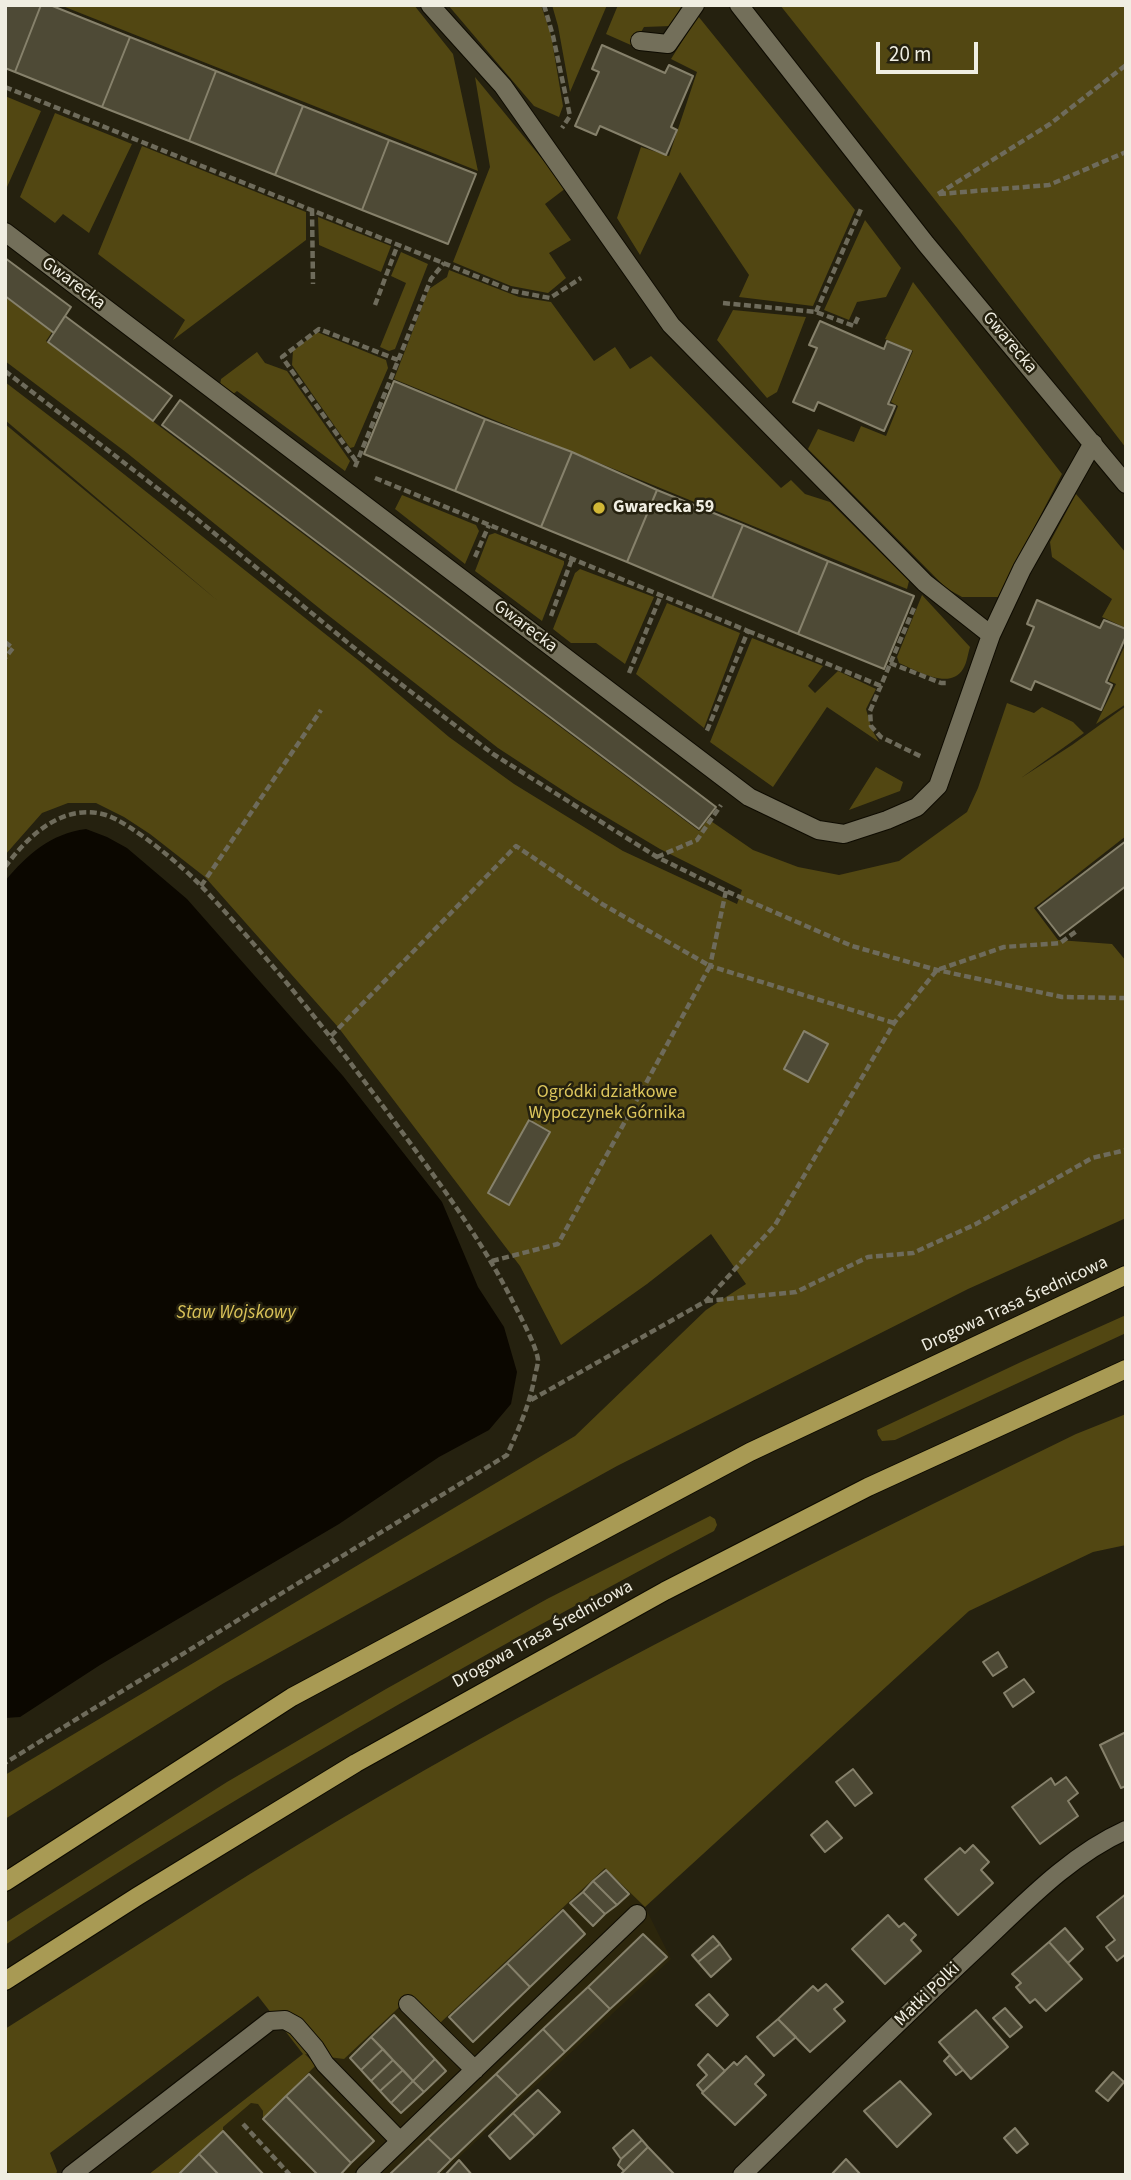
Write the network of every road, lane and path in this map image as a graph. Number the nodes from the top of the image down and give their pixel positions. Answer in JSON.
{"nodes":[{"id":1,"x":430,"y":5,"type":"edge"},
{"id":2,"x":544,"y":5,"type":"edge"},
{"id":3,"x":695,"y":5,"type":"edge"},
{"id":4,"x":739,"y":5,"type":"edge"},
{"id":5,"x":640,"y":41,"type":"dead end"},
{"id":6,"x":1126,"y":65,"type":"edge"},
{"id":7,"x":5,"y":87,"type":"edge"},
{"id":8,"x":548,"y":149,"type":"junction"},
{"id":9,"x":1126,"y":152,"type":"edge"},
{"id":10,"x":312,"y":209,"type":"junction"},
{"id":11,"x":861,"y":209,"type":"dead end"},
{"id":12,"x":5,"y":232,"type":"edge"},
{"id":13,"x":398,"y":244,"type":"junction"},
{"id":14,"x":444,"y":263,"type":"junction"},
{"id":15,"x":581,"y":278,"type":"dead end"},
{"id":16,"x":313,"y":284,"type":"dead end"},
{"id":17,"x":723,"y":303,"type":"dead end"},
{"id":18,"x":375,"y":305,"type":"dead end"},
{"id":19,"x":816,"y":312,"type":"junction"},
{"id":20,"x":859,"y":315,"type":"dead end"},
{"id":21,"x":398,"y":360,"type":"junction"},
{"id":22,"x":5,"y":371,"type":"edge"},
{"id":23,"x":1093,"y":443,"type":"junction"},
{"id":24,"x":357,"y":461,"type":"junction"},
{"id":25,"x":1126,"y":484,"type":"edge"},
{"id":26,"x":489,"y":526,"type":"junction"},
{"id":27,"x":474,"y":559,"type":"dead end"},
{"id":28,"x":572,"y":559,"type":"junction"},
{"id":29,"x":925,"y":583,"type":"junction"},
{"id":30,"x":661,"y":595,"type":"junction"},
{"id":31,"x":550,"y":618,"type":"dead end"},
{"id":32,"x":748,"y":631,"type":"junction"},
{"id":33,"x":991,"y":635,"type":"junction"},
{"id":34,"x":5,"y":642,"type":"edge"},
{"id":35,"x":5,"y":657,"type":"edge"},
{"id":36,"x":890,"y":663,"type":"junction"},
{"id":37,"x":618,"y":666,"type":"dead end"},
{"id":38,"x":628,"y":674,"type":"junction"},
{"id":39,"x":638,"y":681,"type":"dead end"},
{"id":40,"x":975,"y":681,"type":"junction"},
{"id":41,"x":881,"y":686,"type":"junction"},
{"id":42,"x":321,"y":710,"type":"dead end"},
{"id":43,"x":696,"y":726,"type":"dead end"},
{"id":44,"x":706,"y":734,"type":"junction"},
{"id":45,"x":707,"y":744,"type":"dead end"},
{"id":46,"x":945,"y":767,"type":"junction"},
{"id":47,"x":734,"y":786,"type":"junction"},
{"id":48,"x":657,"y":857,"type":"junction"},
{"id":49,"x":5,"y":867,"type":"edge"},
{"id":50,"x":201,"y":886,"type":"junction"},
{"id":51,"x":726,"y":891,"type":"junction"},
{"id":52,"x":1078,"y":930,"type":"dead end"},
{"id":53,"x":710,"y":966,"type":"junction"},
{"id":54,"x":937,"y":970,"type":"junction"},
{"id":55,"x":1126,"y":998,"type":"edge"},
{"id":56,"x":894,"y":1023,"type":"junction"},
{"id":57,"x":331,"y":1036,"type":"junction"},
{"id":58,"x":1126,"y":1150,"type":"edge"},
{"id":59,"x":492,"y":1261,"type":"junction"},
{"id":60,"x":1126,"y":1276,"type":"edge"},
{"id":61,"x":706,"y":1301,"type":"junction"},
{"id":62,"x":1126,"y":1369,"type":"edge"},
{"id":63,"x":531,"y":1401,"type":"junction"},
{"id":64,"x":5,"y":1763,"type":"edge"},
{"id":65,"x":1126,"y":1830,"type":"edge"},
{"id":66,"x":5,"y":1882,"type":"edge"},
{"id":67,"x":637,"y":1914,"type":"dead end"},
{"id":68,"x":5,"y":1981,"type":"edge"},
{"id":69,"x":408,"y":2004,"type":"dead end"},
{"id":70,"x":475,"y":2070,"type":"junction"},
{"id":71,"x":243,"y":2124,"type":"dead end"},
{"id":72,"x":400,"y":2141,"type":"junction"},
{"id":73,"x":71,"y":2175,"type":"edge"},
{"id":74,"x":290,"y":2175,"type":"edge"},
{"id":75,"x":365,"y":2175,"type":"edge"},
{"id":76,"x":742,"y":2175,"type":"edge"}],
"edges":[{"from":1,"to":8,"type":"street"},
{"from":2,"to":8,"type":"path"},
{"from":3,"to":5,"type":"street"},
{"from":4,"to":23,"type":"street","name":"Gwarecka"},
{"from":6,"to":9,"type":"path"},
{"from":7,"to":10,"type":"path"},
{"from":8,"to":29,"type":"street"},
{"from":10,"to":13,"type":"path"},
{"from":10,"to":16,"type":"path"},
{"from":11,"to":19,"type":"path"},
{"from":12,"to":47,"type":"street","name":"Gwarecka"},
{"from":13,"to":14,"type":"path"},
{"from":13,"to":18,"type":"path"},
{"from":14,"to":15,"type":"path"},
{"from":14,"to":21,"type":"path"},
{"from":17,"to":19,"type":"path"},
{"from":19,"to":20,"type":"path"},
{"from":21,"to":24,"type":"path"},
{"from":21,"to":24,"type":"path"},
{"from":22,"to":48,"type":"path"},
{"from":23,"to":25,"type":"street"},
{"from":23,"to":33,"type":"street","name":"Gwarecka"},
{"from":24,"to":26,"type":"path"},
{"from":26,"to":27,"type":"path"},
{"from":26,"to":28,"type":"path"},
{"from":28,"to":30,"type":"path"},
{"from":28,"to":31,"type":"path"},
{"from":29,"to":33,"type":"street"},
{"from":29,"to":36,"type":"path"},
{"from":30,"to":32,"type":"path"},
{"from":30,"to":38,"type":"path"},
{"from":32,"to":41,"type":"path"},
{"from":32,"to":44,"type":"path"},
{"from":33,"to":40,"type":"street","name":"Gwarecka"},
{"from":34,"to":35,"type":"path"},
{"from":36,"to":40,"type":"path"},
{"from":36,"to":41,"type":"path"},
{"from":37,"to":38,"type":"path"},
{"from":38,"to":39,"type":"path"},
{"from":40,"to":46,"type":"street","name":"Gwarecka"},
{"from":41,"to":46,"type":"path"},
{"from":42,"to":50,"type":"path"},
{"from":43,"to":44,"type":"path"},
{"from":44,"to":45,"type":"path"},
{"from":46,"to":47,"type":"street","name":"Gwarecka"},
{"from":47,"to":48,"type":"path"},
{"from":48,"to":51,"type":"path"},
{"from":49,"to":50,"type":"path"},
{"from":50,"to":57,"type":"path"},
{"from":51,"to":53,"type":"path"},
{"from":51,"to":54,"type":"path"},
{"from":52,"to":54,"type":"path"},
{"from":53,"to":56,"type":"path"},
{"from":53,"to":57,"type":"path"},
{"from":53,"to":59,"type":"path"},
{"from":54,"to":55,"type":"path"},
{"from":54,"to":56,"type":"path"},
{"from":56,"to":61,"type":"path"},
{"from":57,"to":59,"type":"path"},
{"from":58,"to":61,"type":"path"},
{"from":59,"to":63,"type":"path"},
{"from":60,"to":66,"type":"main road","name":"Drogowa Trasa Średnicowa"},
{"from":61,"to":63,"type":"path"},
{"from":62,"to":68,"type":"main road","name":"Drogowa Trasa Średnicowa"},
{"from":63,"to":64,"type":"path"},
{"from":65,"to":76,"type":"street","name":"Matki Polki"},
{"from":67,"to":70,"type":"street"},
{"from":69,"to":70,"type":"street"},
{"from":70,"to":72,"type":"street"},
{"from":71,"to":74,"type":"path"},
{"from":72,"to":73,"type":"street"},
{"from":72,"to":75,"type":"street"}]}
